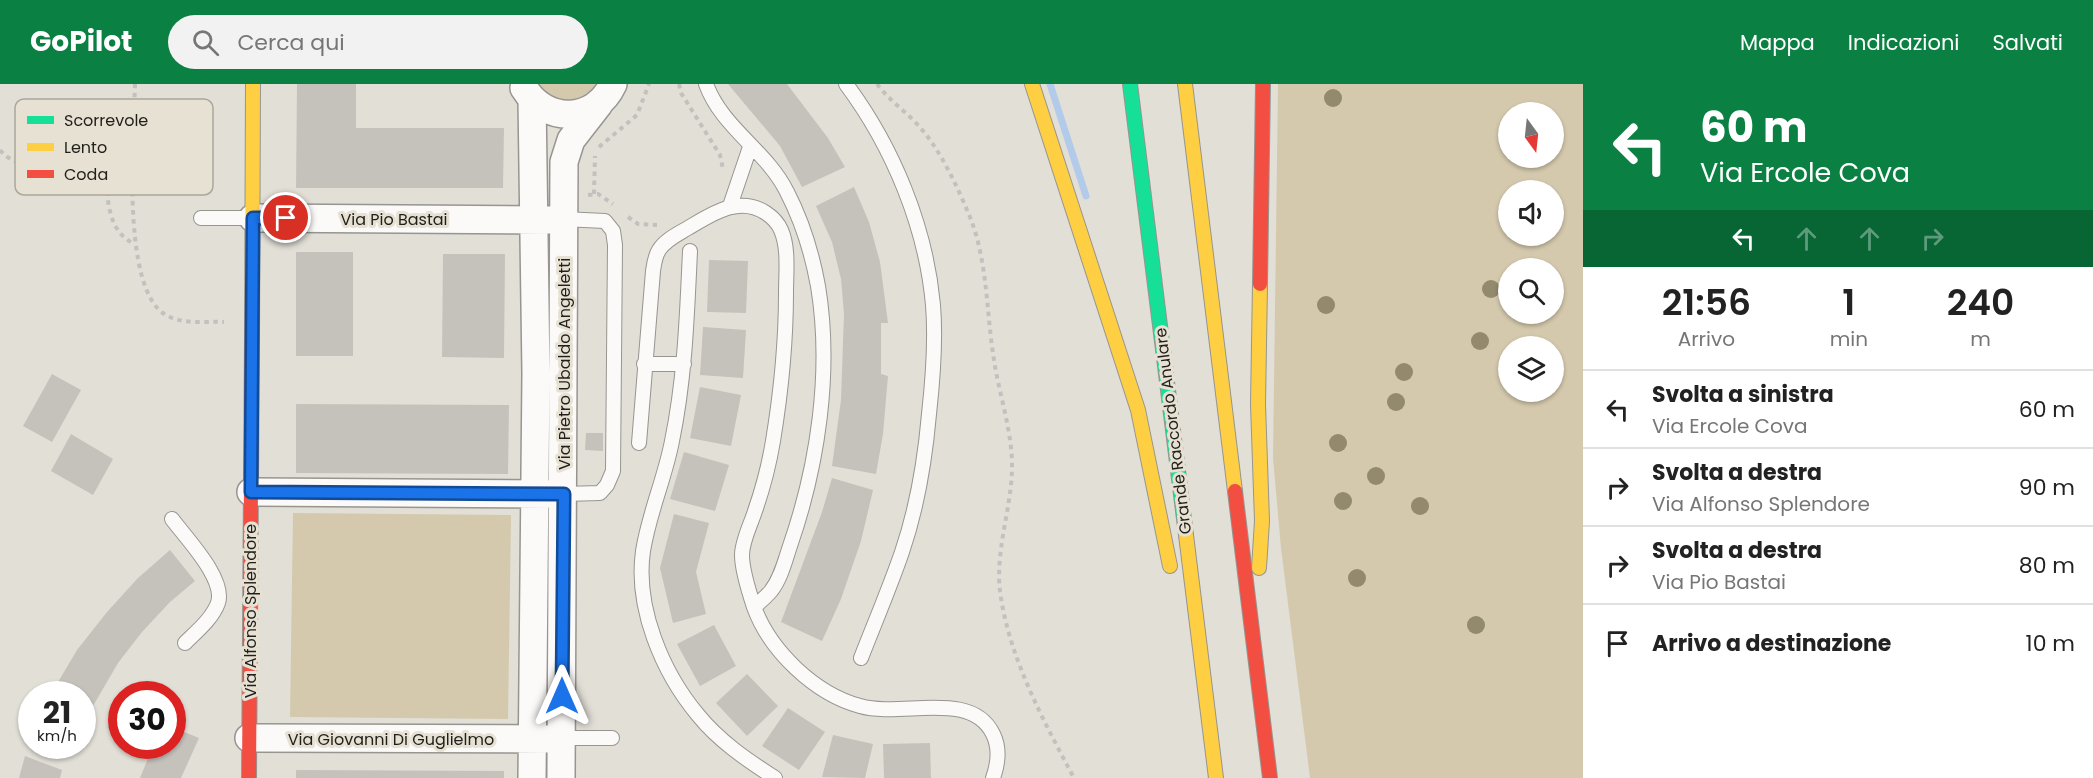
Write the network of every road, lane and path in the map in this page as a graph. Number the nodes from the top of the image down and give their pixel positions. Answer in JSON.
{"nodes":[{"id":1,"x":135,"y":84,"type":"edge"},
{"id":2,"x":253,"y":84,"type":"edge"},
{"id":3,"x":649,"y":84,"type":"edge"},
{"id":4,"x":679,"y":84,"type":"edge"},
{"id":5,"x":706,"y":84,"type":"edge"},
{"id":6,"x":846,"y":84,"type":"edge"},
{"id":7,"x":877,"y":84,"type":"edge"},
{"id":8,"x":1032,"y":84,"type":"edge"},
{"id":9,"x":1130,"y":84,"type":"edge"},
{"id":10,"x":1185,"y":84,"type":"edge"},
{"id":11,"x":1263,"y":84,"type":"edge"},
{"id":12,"x":523,"y":89,"type":"edge"},
{"id":13,"x":606,"y":94,"type":"edge"},
{"id":14,"x":135,"y":99,"type":"edge"},
{"id":15,"x":750,"y":147,"type":"junction"},
{"id":16,"x":0,"y":150,"type":"edge"},
{"id":17,"x":15,"y":162,"type":"edge"},
{"id":18,"x":721,"y":178,"type":"dead end"},
{"id":19,"x":594,"y":194,"type":"junction"},
{"id":20,"x":108,"y":195,"type":"edge"},
{"id":21,"x":134,"y":195,"type":"edge"},
{"id":22,"x":578,"y":195,"type":"dead end"},
{"id":23,"x":615,"y":206,"type":"dead end"},
{"id":24,"x":730,"y":206,"type":"junction"},
{"id":25,"x":622,"y":212,"type":"dead end"},
{"id":26,"x":201,"y":218,"type":"dead end"},
{"id":27,"x":253,"y":218,"type":"junction"},
{"id":28,"x":564,"y":219,"type":"junction"},
{"id":29,"x":535,"y":220,"type":"junction"},
{"id":30,"x":666,"y":221,"type":"dead end"},
{"id":31,"x":135,"y":244,"type":"junction"},
{"id":32,"x":690,"y":251,"type":"dead end"},
{"id":33,"x":252,"y":322,"type":"junction"},
{"id":34,"x":644,"y":364,"type":"junction"},
{"id":35,"x":684,"y":364,"type":"junction"},
{"id":36,"x":639,"y":443,"type":"dead end"},
{"id":37,"x":251,"y":492,"type":"junction"},
{"id":38,"x":534,"y":494,"type":"junction"},
{"id":39,"x":564,"y":494,"type":"junction"},
{"id":40,"x":172,"y":519,"type":"dead end"},
{"id":41,"x":1172,"y":577,"type":"dead end"},
{"id":42,"x":1180,"y":602,"type":"dead end"},
{"id":43,"x":754,"y":607,"type":"junction"},
{"id":44,"x":1250,"y":614,"type":"junction"},
{"id":45,"x":185,"y":643,"type":"dead end"},
{"id":46,"x":1201,"y":657,"type":"junction"},
{"id":47,"x":861,"y":658,"type":"dead end"},
{"id":48,"x":249,"y":738,"type":"junction"},
{"id":49,"x":561,"y":738,"type":"junction"},
{"id":50,"x":612,"y":738,"type":"dead end"},
{"id":51,"x":533,"y":739,"type":"junction"},
{"id":52,"x":249,"y":778,"type":"edge"},
{"id":53,"x":532,"y":778,"type":"edge"},
{"id":54,"x":561,"y":778,"type":"edge"},
{"id":55,"x":775,"y":778,"type":"edge"},
{"id":56,"x":993,"y":778,"type":"edge"},
{"id":57,"x":1074,"y":778,"type":"edge"},
{"id":58,"x":1216,"y":778,"type":"edge"},
{"id":59,"x":1270,"y":778,"type":"edge"}],
"edges":[{"from":1,"to":14,"type":"path"},
{"from":2,"to":27,"type":"main road","name":"Via Alfonso Splendore"},
{"from":3,"to":19,"type":"path"},
{"from":4,"to":18,"type":"path"},
{"from":5,"to":15,"type":"lane"},
{"from":6,"to":47,"type":"lane"},
{"from":7,"to":57,"type":"path"},
{"from":8,"to":41,"type":"main road"},
{"from":9,"to":46,"type":"main road","name":"Grande Raccordo Anulare"},
{"from":10,"to":44,"type":"main road"},
{"from":11,"to":44,"type":"main road"},
{"from":12,"to":13,"type":"street"},
{"from":12,"to":29,"type":"street","name":"Via Pietro Ubaldo Angeletti"},
{"from":13,"to":28,"type":"street","name":"Via Pietro Ubaldo Angeletti"},
{"from":15,"to":24,"type":"lane"},
{"from":15,"to":43,"type":"lane"},
{"from":16,"to":17,"type":"path"},
{"from":19,"to":22,"type":"path"},
{"from":19,"to":23,"type":"path"},
{"from":20,"to":31,"type":"path"},
{"from":21,"to":31,"type":"path"},
{"from":24,"to":34,"type":"lane"},
{"from":24,"to":43,"type":"lane"},
{"from":25,"to":30,"type":"path"},
{"from":26,"to":27,"type":"lane"},
{"from":27,"to":29,"type":"street","name":"Via Pio Bastai"},
{"from":27,"to":33,"type":"main road","name":"Via Alfonso Splendore"},
{"from":28,"to":29,"type":"street","name":"Via Pio Bastai"},
{"from":28,"to":39,"type":"street","name":"Via Pietro Ubaldo Angeletti"},
{"from":28,"to":39,"type":"lane"},
{"from":29,"to":38,"type":"street","name":"Via Pietro Ubaldo Angeletti"},
{"from":31,"to":33,"type":"path"},
{"from":32,"to":35,"type":"lane"},
{"from":33,"to":37,"type":"main road","name":"Via Alfonso Splendore"},
{"from":34,"to":35,"type":"lane"},
{"from":34,"to":36,"type":"lane"},
{"from":35,"to":55,"type":"lane"},
{"from":37,"to":38,"type":"street"},
{"from":37,"to":48,"type":"main road","name":"Via Alfonso Splendore"},
{"from":38,"to":39,"type":"street"},
{"from":38,"to":51,"type":"street","name":"Via Pietro Ubaldo Angeletti"},
{"from":39,"to":49,"type":"street","name":"Via Pietro Ubaldo Angeletti"},
{"from":40,"to":45,"type":"lane"},
{"from":42,"to":46,"type":"main road"},
{"from":43,"to":56,"type":"lane"},
{"from":44,"to":59,"type":"main road"},
{"from":46,"to":58,"type":"main road","name":"Grande Raccordo Anulare"},
{"from":48,"to":51,"type":"street","name":"Via Giovanni Di Guglielmo"},
{"from":48,"to":52,"type":"main road","name":"Via Alfonso Splendore"},
{"from":49,"to":50,"type":"lane"},
{"from":49,"to":51,"type":"street","name":"Via Giovanni Di Guglielmo"},
{"from":49,"to":54,"type":"street","name":"Via Pietro Ubaldo Angeletti"},
{"from":51,"to":53,"type":"street","name":"Via Pietro Ubaldo Angeletti"}]}
